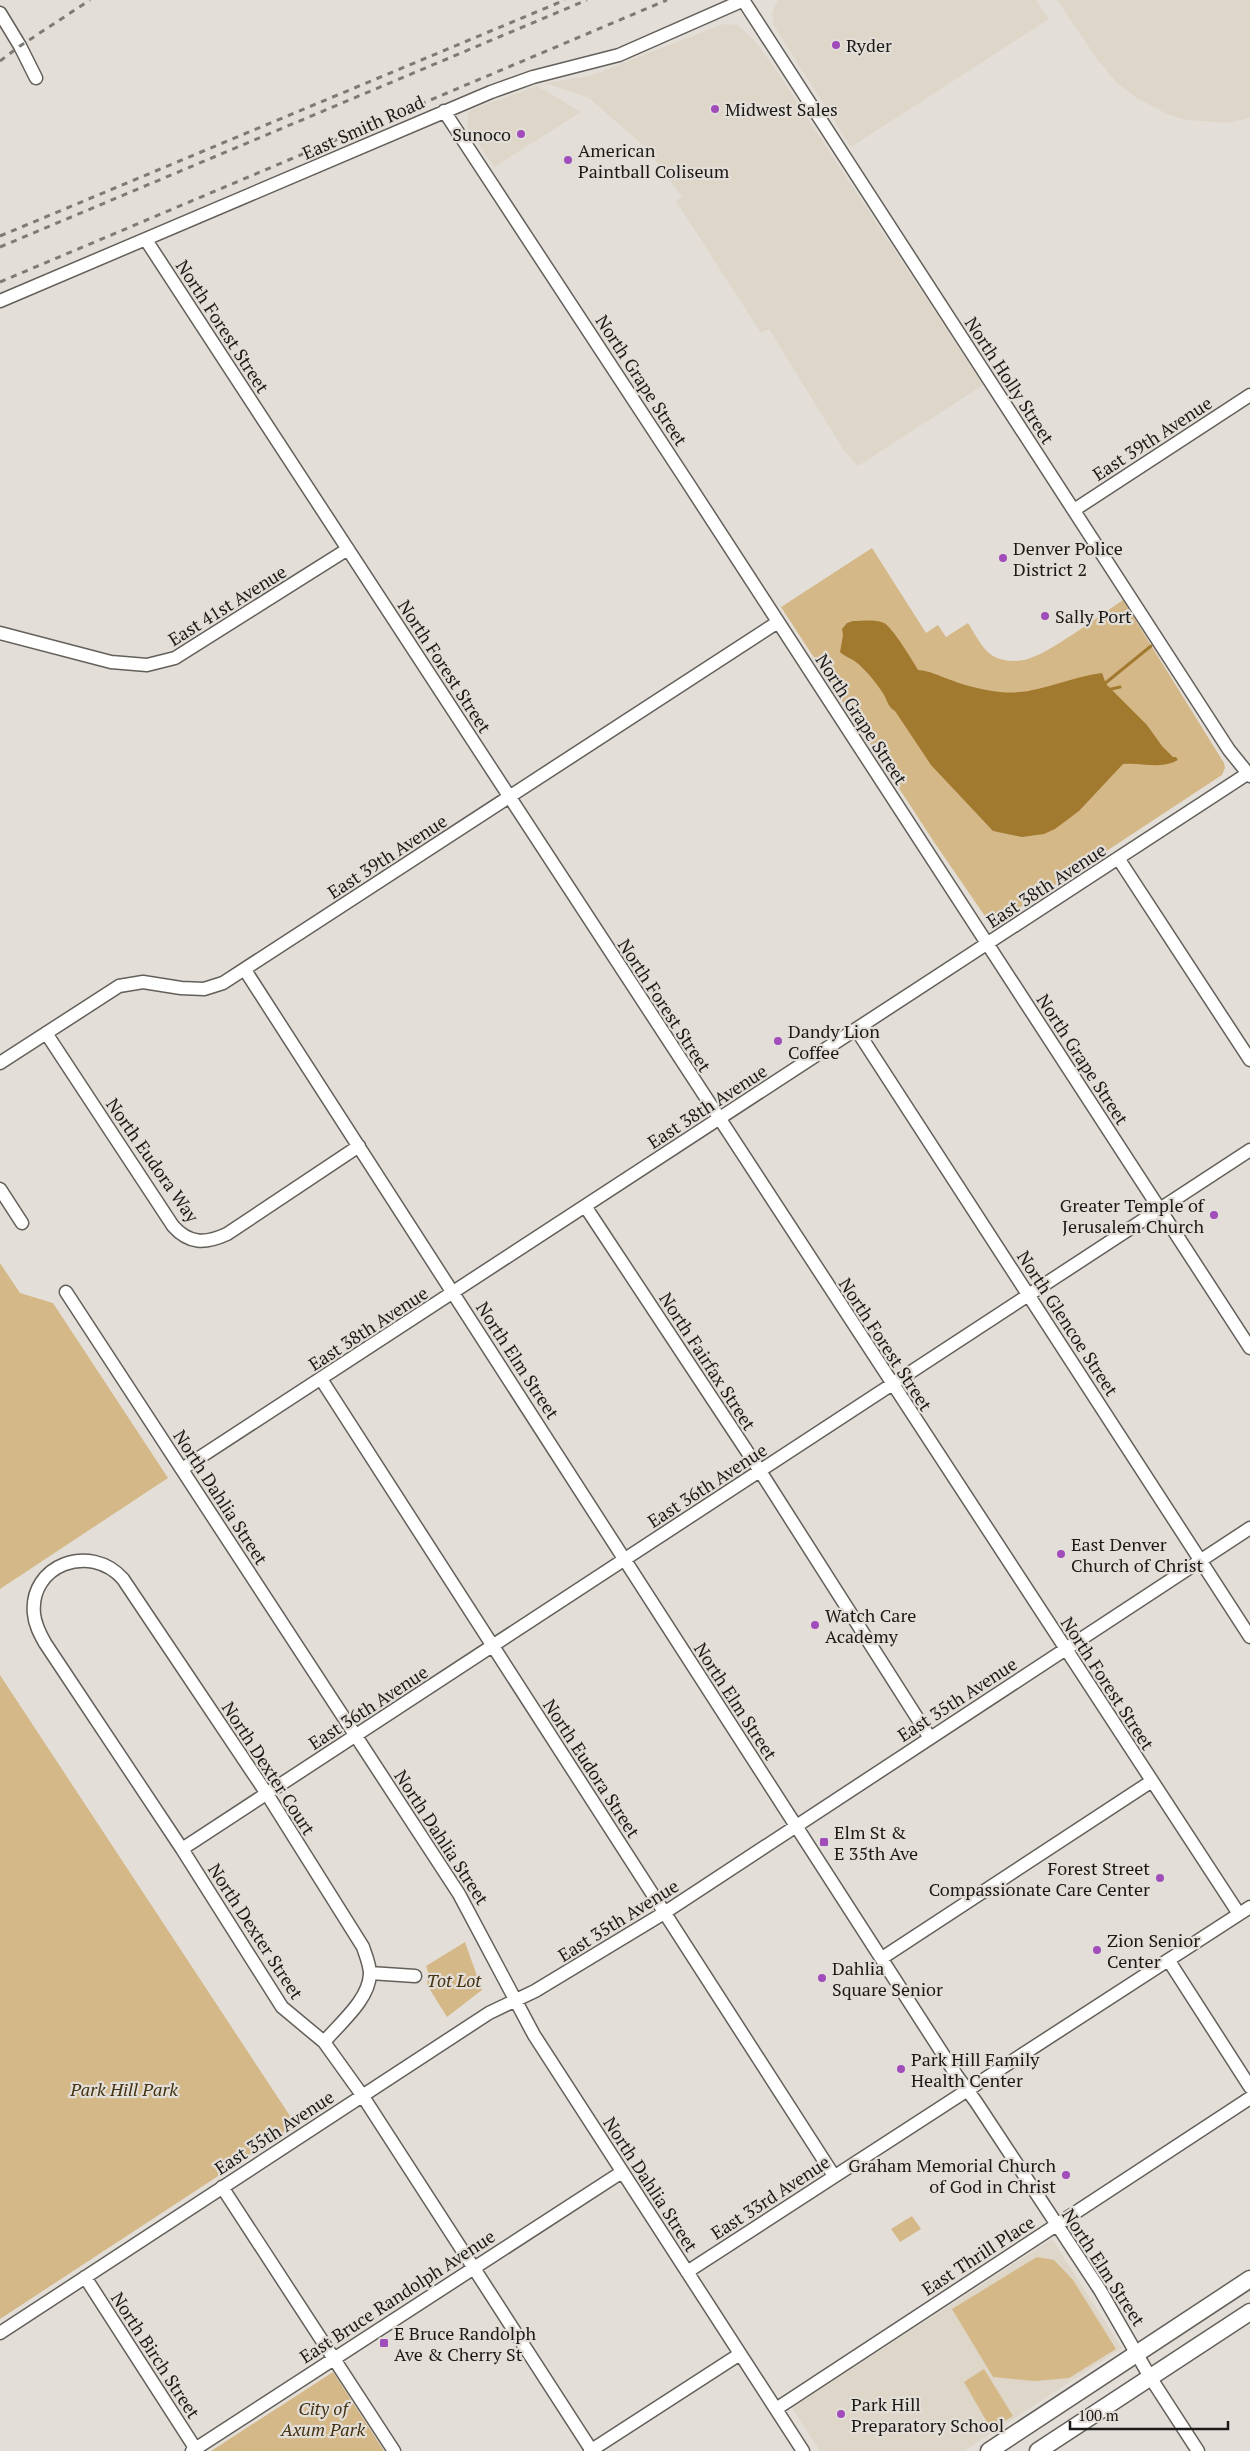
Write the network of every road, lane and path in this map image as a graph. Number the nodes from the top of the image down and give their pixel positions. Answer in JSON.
{"nodes":[{"id":1,"x":743,"y":0,"type":"edge"},
{"id":2,"x":0,"y":13,"type":"edge"},
{"id":3,"x":36,"y":78,"type":"dead end"},
{"id":4,"x":444,"y":111,"type":"junction"},
{"id":5,"x":146,"y":240,"type":"junction"},
{"id":6,"x":0,"y":301,"type":"edge"},
{"id":7,"x":1250,"y":394,"type":"edge"},
{"id":8,"x":1074,"y":510,"type":"junction"},
{"id":9,"x":348,"y":549,"type":"junction"},
{"id":10,"x":778,"y":622,"type":"junction"},
{"id":11,"x":0,"y":633,"type":"edge"},
{"id":12,"x":1249,"y":774,"type":"edge"},
{"id":13,"x":509,"y":797,"type":"junction"},
{"id":14,"x":1118,"y":858,"type":"junction"},
{"id":15,"x":987,"y":944,"type":"junction"},
{"id":16,"x":246,"y":970,"type":"junction"},
{"id":17,"x":856,"y":1030,"type":"junction"},
{"id":18,"x":46,"y":1033,"type":"junction"},
{"id":19,"x":1250,"y":1060,"type":"edge"},
{"id":20,"x":0,"y":1063,"type":"edge"},
{"id":21,"x":718,"y":1120,"type":"junction"},
{"id":22,"x":359,"y":1146,"type":"junction"},
{"id":23,"x":1250,"y":1150,"type":"edge"},
{"id":24,"x":0,"y":1189,"type":"edge"},
{"id":25,"x":585,"y":1206,"type":"junction"},
{"id":26,"x":1159,"y":1208,"type":"junction"},
{"id":27,"x":22,"y":1223,"type":"dead end"},
{"id":28,"x":66,"y":1292,"type":"dead end"},
{"id":29,"x":454,"y":1292,"type":"junction"},
{"id":30,"x":1029,"y":1295,"type":"junction"},
{"id":31,"x":1250,"y":1348,"type":"edge"},
{"id":32,"x":321,"y":1379,"type":"junction"},
{"id":33,"x":892,"y":1385,"type":"junction"},
{"id":34,"x":182,"y":1469,"type":"junction"},
{"id":35,"x":760,"y":1471,"type":"junction"},
{"id":36,"x":1250,"y":1528,"type":"edge"},
{"id":37,"x":625,"y":1560,"type":"junction"},
{"id":38,"x":1200,"y":1560,"type":"junction"},
{"id":39,"x":57,"y":1569,"type":"joint"},
{"id":40,"x":1250,"y":1637,"type":"edge"},
{"id":41,"x":493,"y":1646,"type":"junction"},
{"id":42,"x":1065,"y":1650,"type":"junction"},
{"id":43,"x":355,"y":1736,"type":"junction"},
{"id":44,"x":930,"y":1738,"type":"junction"},
{"id":45,"x":1152,"y":1782,"type":"junction"},
{"id":46,"x":267,"y":1794,"type":"junction"},
{"id":47,"x":796,"y":1826,"type":"junction"},
{"id":48,"x":182,"y":1849,"type":"junction"},
{"id":49,"x":1245,"y":1911,"type":"edge"},
{"id":50,"x":664,"y":1913,"type":"junction"},
{"id":51,"x":882,"y":1958,"type":"junction"},
{"id":52,"x":1169,"y":1961,"type":"junction"},
{"id":53,"x":370,"y":1973,"type":"junction"},
{"id":54,"x":415,"y":1976,"type":"dead end"},
{"id":55,"x":515,"y":2000,"type":"junction"},
{"id":56,"x":324,"y":2042,"type":"junction"},
{"id":57,"x":1250,"y":2087,"type":"edge"},
{"id":58,"x":967,"y":2090,"type":"junction"},
{"id":59,"x":362,"y":2095,"type":"junction"},
{"id":60,"x":1250,"y":2098,"type":"edge"},
{"id":61,"x":622,"y":2172,"type":"junction"},
{"id":62,"x":834,"y":2176,"type":"junction"},
{"id":63,"x":222,"y":2187,"type":"junction"},
{"id":64,"x":1056,"y":2224,"type":"junction"},
{"id":65,"x":473,"y":2267,"type":"junction"},
{"id":66,"x":687,"y":2272,"type":"junction"},
{"id":67,"x":85,"y":2277,"type":"junction"},
{"id":68,"x":1250,"y":2279,"type":"edge"},
{"id":69,"x":1250,"y":2312,"type":"edge"},
{"id":70,"x":0,"y":2333,"type":"edge"},
{"id":71,"x":1137,"y":2353,"type":"junction"},
{"id":72,"x":740,"y":2354,"type":"junction"},
{"id":73,"x":334,"y":2358,"type":"junction"},
{"id":74,"x":1150,"y":2377,"type":"junction"},
{"id":75,"x":779,"y":2413,"type":"junction"},
{"id":76,"x":195,"y":2450,"type":"edge"},
{"id":77,"x":394,"y":2451,"type":"edge"},
{"id":78,"x":591,"y":2451,"type":"edge"},
{"id":79,"x":803,"y":2451,"type":"edge"},
{"id":80,"x":989,"y":2451,"type":"edge"},
{"id":81,"x":1038,"y":2451,"type":"edge"},
{"id":82,"x":1198,"y":2451,"type":"edge"}],
"edges":[{"from":1,"to":4,"type":"street","name":"East Smith Road"},
{"from":1,"to":8,"type":"street","name":"North Holly Street"},
{"from":2,"to":3,"type":"street"},
{"from":4,"to":5,"type":"street","name":"East Smith Road"},
{"from":4,"to":10,"type":"street","name":"North Grape Street"},
{"from":5,"to":6,"type":"street","name":"East Smith Road"},
{"from":5,"to":9,"type":"street","name":"North Forest Street"},
{"from":7,"to":8,"type":"street","name":"East 39th Avenue"},
{"from":8,"to":12,"type":"street","name":"North Holly Street"},
{"from":9,"to":11,"type":"street","name":"East 41st Avenue"},
{"from":9,"to":13,"type":"street","name":"North Forest Street"},
{"from":10,"to":13,"type":"street","name":"East 39th Avenue"},
{"from":10,"to":15,"type":"street","name":"North Grape Street"},
{"from":12,"to":14,"type":"street","name":"East 38th Avenue"},
{"from":13,"to":16,"type":"street","name":"East 39th Avenue"},
{"from":13,"to":21,"type":"street","name":"North Forest Street"},
{"from":14,"to":15,"type":"street","name":"East 38th Avenue"},
{"from":14,"to":19,"type":"street"},
{"from":15,"to":17,"type":"street","name":"East 38th Avenue"},
{"from":15,"to":26,"type":"street","name":"North Grape Street"},
{"from":16,"to":18,"type":"street","name":"East 39th Avenue"},
{"from":16,"to":22,"type":"street","name":"North Elm Street"},
{"from":17,"to":21,"type":"street","name":"East 38th Avenue"},
{"from":17,"to":30,"type":"street","name":"North Glencoe Street"},
{"from":18,"to":20,"type":"street","name":"East 39th Avenue"},
{"from":18,"to":22,"type":"street","name":"North Eudora Way"},
{"from":21,"to":25,"type":"street","name":"East 38th Avenue"},
{"from":21,"to":33,"type":"street","name":"North Forest Street"},
{"from":22,"to":29,"type":"street","name":"North Elm Street"},
{"from":23,"to":26,"type":"street","name":"East 36th Avenue"},
{"from":24,"to":27,"type":"street"},
{"from":25,"to":29,"type":"street","name":"East 38th Avenue"},
{"from":25,"to":35,"type":"street","name":"North Fairfax Street"},
{"from":26,"to":30,"type":"street","name":"East 36th Avenue"},
{"from":26,"to":31,"type":"street","name":"North Grape Street"},
{"from":28,"to":34,"type":"street","name":"North Dahlia Street"},
{"from":29,"to":32,"type":"street","name":"East 38th Avenue"},
{"from":29,"to":37,"type":"street","name":"North Elm Street"},
{"from":30,"to":33,"type":"street","name":"East 36th Avenue"},
{"from":30,"to":38,"type":"street","name":"North Glencoe Street"},
{"from":32,"to":34,"type":"street","name":"East 38th Avenue"},
{"from":32,"to":41,"type":"street","name":"North Eudora Street"},
{"from":33,"to":35,"type":"street","name":"East 36th Avenue"},
{"from":33,"to":42,"type":"street","name":"North Forest Street"},
{"from":34,"to":43,"type":"street","name":"North Dahlia Street"},
{"from":35,"to":37,"type":"street","name":"East 36th Avenue"},
{"from":35,"to":44,"type":"street","name":"North Fairfax Street"},
{"from":36,"to":38,"type":"street","name":"East 35th Avenue"},
{"from":37,"to":41,"type":"street","name":"East 36th Avenue"},
{"from":37,"to":47,"type":"street","name":"North Elm Street"},
{"from":38,"to":40,"type":"street","name":"North Glencoe Street"},
{"from":38,"to":42,"type":"street","name":"East 35th Avenue"},
{"from":39,"to":46,"type":"street","name":"North Dexter Court"},
{"from":39,"to":48,"type":"street","name":"North Dexter Street"},
{"from":41,"to":43,"type":"street","name":"East 36th Avenue"},
{"from":41,"to":50,"type":"street","name":"North Eudora Street"},
{"from":42,"to":44,"type":"street","name":"East 35th Avenue"},
{"from":42,"to":45,"type":"street","name":"North Forest Street"},
{"from":43,"to":46,"type":"street","name":"East 36th Avenue"},
{"from":43,"to":55,"type":"street","name":"North Dahlia Street"},
{"from":44,"to":47,"type":"street","name":"East 35th Avenue"},
{"from":45,"to":49,"type":"street","name":"North Forest Street"},
{"from":45,"to":51,"type":"street"},
{"from":46,"to":48,"type":"street","name":"East 36th Avenue"},
{"from":46,"to":53,"type":"street","name":"North Dexter Court"},
{"from":47,"to":50,"type":"street","name":"East 35th Avenue"},
{"from":47,"to":51,"type":"street","name":"North Elm Street"},
{"from":48,"to":56,"type":"street","name":"North Dexter Street"},
{"from":49,"to":52,"type":"street","name":"East 33rd Avenue"},
{"from":50,"to":55,"type":"street","name":"East 35th Avenue"},
{"from":50,"to":62,"type":"street","name":"North Eudora Street"},
{"from":51,"to":58,"type":"street","name":"North Elm Street"},
{"from":52,"to":57,"type":"street"},
{"from":52,"to":58,"type":"street","name":"East 33rd Avenue"},
{"from":53,"to":54,"type":"street"},
{"from":53,"to":56,"type":"street"},
{"from":55,"to":59,"type":"street","name":"East 35th Avenue"},
{"from":55,"to":61,"type":"street","name":"North Dahlia Street"},
{"from":56,"to":59,"type":"street","name":"North Dexter Street"},
{"from":58,"to":62,"type":"street","name":"East 33rd Avenue"},
{"from":58,"to":64,"type":"street","name":"North Elm Street"},
{"from":59,"to":63,"type":"street","name":"East 35th Avenue"},
{"from":59,"to":65,"type":"street","name":"North Dexter Street"},
{"from":60,"to":64,"type":"street","name":"East Thrill Place"},
{"from":61,"to":65,"type":"street","name":"East Bruce Randolph Avenue"},
{"from":61,"to":66,"type":"street","name":"North Dahlia Street"},
{"from":62,"to":66,"type":"street","name":"East 33rd Avenue"},
{"from":63,"to":67,"type":"street","name":"East 35th Avenue"},
{"from":63,"to":73,"type":"street"},
{"from":64,"to":71,"type":"street","name":"North Elm Street"},
{"from":64,"to":75,"type":"street","name":"East Thrill Place"},
{"from":65,"to":73,"type":"street","name":"East Bruce Randolph Avenue"},
{"from":65,"to":78,"type":"street","name":"North Dexter Street"},
{"from":66,"to":72,"type":"street","name":"North Dahlia Street"},
{"from":67,"to":70,"type":"street","name":"East 35th Avenue"},
{"from":67,"to":76,"type":"street","name":"North Birch Street"},
{"from":68,"to":71,"type":"main road"},
{"from":69,"to":74,"type":"main road"},
{"from":71,"to":74,"type":"street","name":"North Elm Street"},
{"from":71,"to":80,"type":"main road"},
{"from":72,"to":75,"type":"street","name":"North Dahlia Street"},
{"from":72,"to":78,"type":"street"},
{"from":73,"to":76,"type":"street","name":"East Bruce Randolph Avenue"},
{"from":73,"to":77,"type":"street"},
{"from":74,"to":81,"type":"main road"},
{"from":74,"to":82,"type":"street","name":"North Elm Street"},
{"from":75,"to":79,"type":"street","name":"North Dahlia Street"}]}
